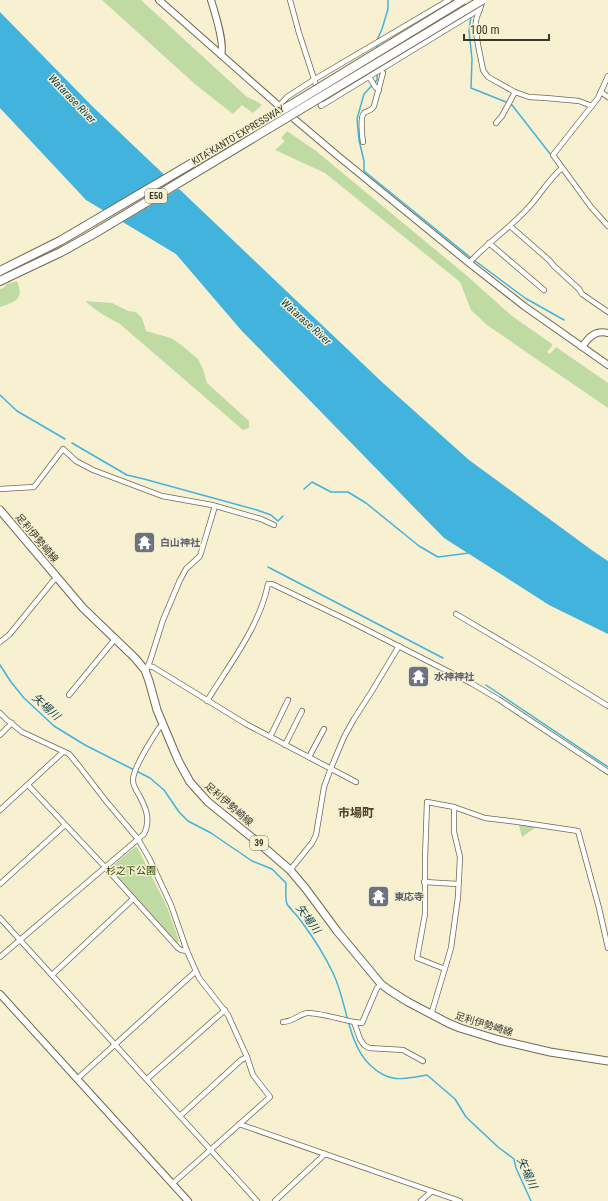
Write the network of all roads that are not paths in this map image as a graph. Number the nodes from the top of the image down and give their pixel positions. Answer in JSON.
{"nodes":[{"id":1,"x":159,"y":0,"type":"edge"},
{"id":2,"x":211,"y":0,"type":"edge"},
{"id":3,"x":290,"y":0,"type":"edge"},
{"id":4,"x":449,"y":0,"type":"edge"},
{"id":5,"x":463,"y":0,"type":"edge"},
{"id":6,"x":482,"y":0,"type":"edge"},
{"id":7,"x":480,"y":10,"type":"junction"},
{"id":8,"x":221,"y":55,"type":"junction"},
{"id":9,"x":383,"y":73,"type":"dead end"},
{"id":10,"x":608,"y":76,"type":"edge"},
{"id":11,"x":369,"y":77,"type":"junction"},
{"id":12,"x":315,"y":79,"type":"junction"},
{"id":13,"x":379,"y":90,"type":"junction"},
{"id":14,"x":515,"y":92,"type":"junction"},
{"id":15,"x":601,"y":92,"type":"junction"},
{"id":16,"x":608,"y":97,"type":"edge"},
{"id":17,"x":279,"y":106,"type":"junction"},
{"id":18,"x":592,"y":106,"type":"junction"},
{"id":19,"x":496,"y":123,"type":"dead end"},
{"id":20,"x":363,"y":142,"type":"dead end"},
{"id":21,"x":562,"y":168,"type":"junction"},
{"id":22,"x":510,"y":226,"type":"junction"},
{"id":23,"x":608,"y":226,"type":"edge"},
{"id":24,"x":489,"y":243,"type":"junction"},
{"id":25,"x":469,"y":263,"type":"junction"},
{"id":26,"x":0,"y":270,"type":"edge"},
{"id":27,"x":3,"y":280,"type":"edge"},
{"id":28,"x":544,"y":290,"type":"dead end"},
{"id":29,"x":608,"y":312,"type":"edge"},
{"id":30,"x":608,"y":334,"type":"edge"},
{"id":31,"x":582,"y":347,"type":"junction"},
{"id":32,"x":608,"y":365,"type":"edge"},
{"id":33,"x":0,"y":489,"type":"edge"},
{"id":34,"x":215,"y":506,"type":"junction"},
{"id":35,"x":0,"y":510,"type":"edge"},
{"id":36,"x":274,"y":525,"type":"dead end"},
{"id":37,"x":57,"y":578,"type":"junction"},
{"id":38,"x":456,"y":614,"type":"dead end"},
{"id":39,"x":115,"y":640,"type":"junction"},
{"id":40,"x":0,"y":642,"type":"edge"},
{"id":41,"x":399,"y":646,"type":"junction"},
{"id":42,"x":146,"y":668,"type":"junction"},
{"id":43,"x":69,"y":695,"type":"dead end"},
{"id":44,"x":288,"y":700,"type":"dead end"},
{"id":45,"x":207,"y":701,"type":"junction"},
{"id":46,"x":608,"y":706,"type":"edge"},
{"id":47,"x":302,"y":710,"type":"dead end"},
{"id":48,"x":0,"y":713,"type":"edge"},
{"id":49,"x":12,"y":724,"type":"junction"},
{"id":50,"x":163,"y":725,"type":"junction"},
{"id":51,"x":324,"y":729,"type":"dead end"},
{"id":52,"x":0,"y":735,"type":"edge"},
{"id":53,"x":270,"y":737,"type":"junction"},
{"id":54,"x":286,"y":745,"type":"junction"},
{"id":55,"x":63,"y":752,"type":"junction"},
{"id":56,"x":309,"y":757,"type":"junction"},
{"id":57,"x":331,"y":768,"type":"junction"},
{"id":58,"x":608,"y":772,"type":"edge"},
{"id":59,"x":356,"y":782,"type":"dead end"},
{"id":60,"x":28,"y":785,"type":"junction"},
{"id":61,"x":454,"y":807,"type":"junction"},
{"id":62,"x":0,"y":810,"type":"edge"},
{"id":63,"x":66,"y":825,"type":"junction"},
{"id":64,"x":138,"y":838,"type":"junction"},
{"id":65,"x":105,"y":867,"type":"junction"},
{"id":66,"x":290,"y":870,"type":"junction"},
{"id":67,"x":424,"y":882,"type":"junction"},
{"id":68,"x":0,"y":884,"type":"edge"},
{"id":69,"x":458,"y":884,"type":"junction"},
{"id":70,"x":133,"y":899,"type":"junction"},
{"id":71,"x":0,"y":918,"type":"edge"},
{"id":72,"x":20,"y":940,"type":"junction"},
{"id":73,"x":608,"y":948,"type":"edge"},
{"id":74,"x":187,"y":951,"type":"junction"},
{"id":75,"x":0,"y":957,"type":"edge"},
{"id":76,"x":445,"y":969,"type":"junction"},
{"id":77,"x":195,"y":972,"type":"junction"},
{"id":78,"x":52,"y":975,"type":"junction"},
{"id":79,"x":381,"y":984,"type":"junction"},
{"id":80,"x":0,"y":994,"type":"edge"},
{"id":81,"x":225,"y":1010,"type":"junction"},
{"id":82,"x":431,"y":1015,"type":"junction"},
{"id":83,"x":283,"y":1022,"type":"dead end"},
{"id":84,"x":354,"y":1022,"type":"junction"},
{"id":85,"x":115,"y":1044,"type":"junction"},
{"id":86,"x":247,"y":1057,"type":"junction"},
{"id":87,"x":423,"y":1061,"type":"dead end"},
{"id":88,"x":608,"y":1061,"type":"edge"},
{"id":89,"x":77,"y":1079,"type":"junction"},
{"id":90,"x":147,"y":1079,"type":"junction"},
{"id":91,"x":180,"y":1116,"type":"junction"},
{"id":92,"x":240,"y":1124,"type":"junction"},
{"id":93,"x":211,"y":1150,"type":"junction"},
{"id":94,"x":324,"y":1154,"type":"junction"},
{"id":95,"x":172,"y":1184,"type":"junction"},
{"id":96,"x":432,"y":1191,"type":"junction"},
{"id":97,"x":188,"y":1201,"type":"edge"},
{"id":98,"x":257,"y":1201,"type":"edge"},
{"id":99,"x":275,"y":1201,"type":"edge"},
{"id":100,"x":421,"y":1201,"type":"edge"},
{"id":101,"x":460,"y":1201,"type":"edge"}],
"edges":[{"from":1,"to":8,"type":"street"},
{"from":2,"to":8,"type":"street"},
{"from":3,"to":12,"type":"street"},
{"from":4,"to":12,"type":"street"},
{"from":5,"to":26,"type":"highway","name":"KITA-KANTO EXPRESSWAY","number":"E50","bridge":true},
{"from":6,"to":7,"type":"street"},
{"from":6,"to":27,"type":"highway","name":"KITA-KANTO EXPRESSWAY","number":"E50","bridge":true},
{"from":7,"to":11,"type":"street"},
{"from":7,"to":14,"type":"street"},
{"from":8,"to":17,"type":"street"},
{"from":9,"to":13,"type":"street"},
{"from":10,"to":15,"type":"street"},
{"from":11,"to":12,"type":"street"},
{"from":11,"to":13,"type":"street"},
{"from":12,"to":17,"type":"street"},
{"from":13,"to":20,"type":"street"},
{"from":14,"to":18,"type":"street"},
{"from":14,"to":19,"type":"street"},
{"from":15,"to":16,"type":"street"},
{"from":15,"to":18,"type":"street"},
{"from":17,"to":25,"type":"street"},
{"from":18,"to":21,"type":"street"},
{"from":21,"to":22,"type":"street"},
{"from":21,"to":23,"type":"street"},
{"from":22,"to":24,"type":"street"},
{"from":22,"to":29,"type":"street"},
{"from":24,"to":25,"type":"street"},
{"from":24,"to":28,"type":"street"},
{"from":25,"to":31,"type":"street"},
{"from":30,"to":31,"type":"street"},
{"from":31,"to":32,"type":"street"},
{"from":33,"to":34,"type":"street"},
{"from":34,"to":36,"type":"street"},
{"from":34,"to":42,"type":"street"},
{"from":35,"to":37,"type":"main road","name":"足利伊勢崎線","number":"39"},
{"from":37,"to":39,"type":"main road","name":"足利伊勢崎線","number":"39"},
{"from":37,"to":40,"type":"street"},
{"from":38,"to":46,"type":"street"},
{"from":39,"to":42,"type":"main road","name":"足利伊勢崎線","number":"39"},
{"from":39,"to":43,"type":"street"},
{"from":41,"to":45,"type":"street"},
{"from":41,"to":57,"type":"street"},
{"from":41,"to":58,"type":"street"},
{"from":42,"to":45,"type":"street"},
{"from":42,"to":50,"type":"main road","name":"足利伊勢崎線","number":"39"},
{"from":44,"to":53,"type":"street"},
{"from":45,"to":53,"type":"street"},
{"from":47,"to":54,"type":"street"},
{"from":48,"to":49,"type":"street"},
{"from":49,"to":52,"type":"street"},
{"from":49,"to":55,"type":"street"},
{"from":50,"to":64,"type":"street"},
{"from":50,"to":66,"type":"main road","name":"足利伊勢崎線","number":"39"},
{"from":51,"to":56,"type":"street"},
{"from":53,"to":54,"type":"street"},
{"from":54,"to":56,"type":"street"},
{"from":55,"to":60,"type":"street"},
{"from":55,"to":64,"type":"street"},
{"from":56,"to":57,"type":"street"},
{"from":57,"to":59,"type":"street"},
{"from":57,"to":66,"type":"street"},
{"from":60,"to":62,"type":"street"},
{"from":60,"to":63,"type":"street"},
{"from":61,"to":67,"type":"street"},
{"from":61,"to":69,"type":"street"},
{"from":61,"to":73,"type":"street"},
{"from":63,"to":65,"type":"street"},
{"from":63,"to":68,"type":"street"},
{"from":64,"to":65,"type":"street"},
{"from":64,"to":74,"type":"street"},
{"from":65,"to":70,"type":"street"},
{"from":65,"to":72,"type":"street"},
{"from":66,"to":79,"type":"main road","name":"足利伊勢崎線","number":"39"},
{"from":67,"to":69,"type":"street"},
{"from":67,"to":76,"type":"street"},
{"from":69,"to":76,"type":"street"},
{"from":70,"to":74,"type":"street"},
{"from":70,"to":78,"type":"street"},
{"from":71,"to":72,"type":"street"},
{"from":72,"to":75,"type":"street"},
{"from":72,"to":78,"type":"street"},
{"from":74,"to":77,"type":"street"},
{"from":76,"to":82,"type":"street"},
{"from":77,"to":81,"type":"street"},
{"from":77,"to":85,"type":"street"},
{"from":78,"to":85,"type":"street"},
{"from":79,"to":82,"type":"main road","name":"足利伊勢崎線","number":"39"},
{"from":79,"to":84,"type":"street"},
{"from":80,"to":89,"type":"street"},
{"from":81,"to":86,"type":"street"},
{"from":81,"to":90,"type":"street"},
{"from":82,"to":88,"type":"main road","name":"足利伊勢崎線","number":"39"},
{"from":83,"to":84,"type":"street"},
{"from":84,"to":87,"type":"street"},
{"from":85,"to":89,"type":"street"},
{"from":85,"to":90,"type":"street"},
{"from":86,"to":91,"type":"street"},
{"from":86,"to":92,"type":"street"},
{"from":89,"to":95,"type":"street"},
{"from":90,"to":91,"type":"street"},
{"from":91,"to":93,"type":"street"},
{"from":92,"to":93,"type":"street"},
{"from":92,"to":94,"type":"street"},
{"from":93,"to":95,"type":"street"},
{"from":93,"to":98,"type":"street"},
{"from":94,"to":96,"type":"street"},
{"from":94,"to":99,"type":"street"},
{"from":95,"to":97,"type":"street"},
{"from":96,"to":100,"type":"street"},
{"from":96,"to":101,"type":"street"}]}
